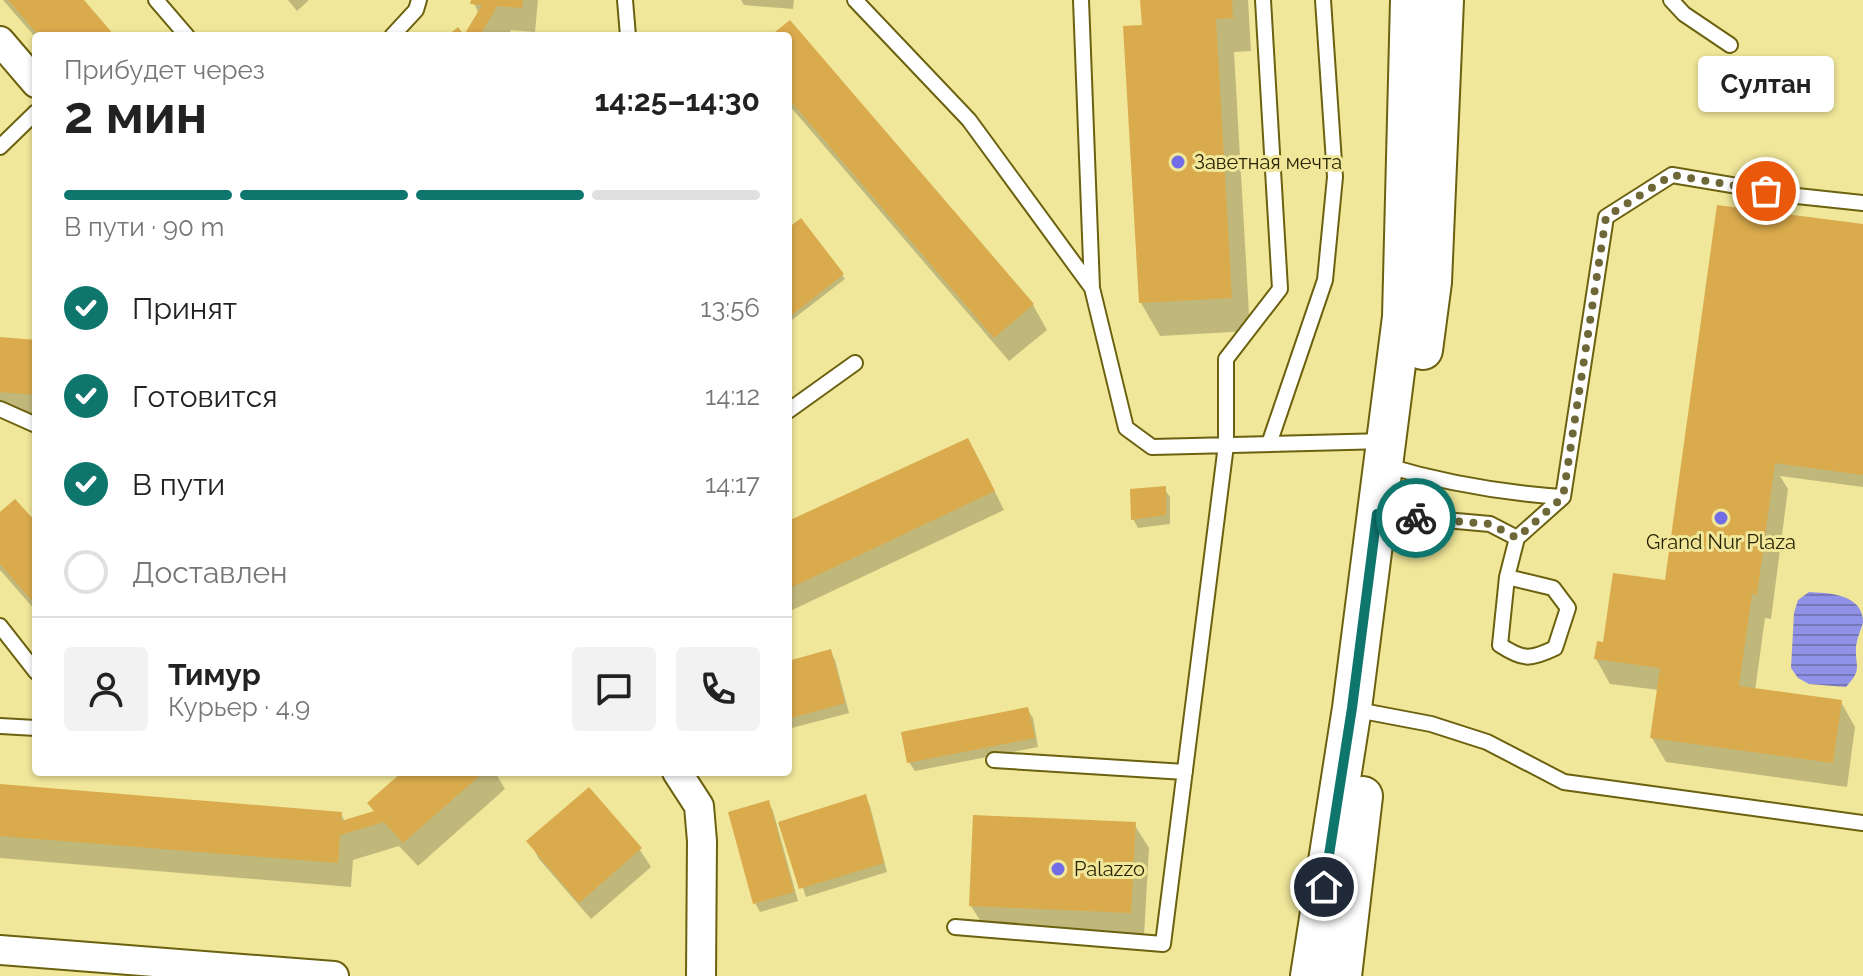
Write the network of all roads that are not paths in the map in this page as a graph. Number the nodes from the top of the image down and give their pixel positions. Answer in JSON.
{"nodes":[{"id":1,"x":156,"y":0,"type":"edge"},
{"id":2,"x":419,"y":0,"type":"edge"},
{"id":3,"x":625,"y":0,"type":"edge"},
{"id":4,"x":855,"y":0,"type":"edge"},
{"id":5,"x":1081,"y":0,"type":"edge"},
{"id":6,"x":1263,"y":0,"type":"edge"},
{"id":7,"x":1323,"y":0,"type":"edge"},
{"id":8,"x":1410,"y":0,"type":"edge"},
{"id":9,"x":1444,"y":0,"type":"edge"},
{"id":10,"x":1671,"y":0,"type":"edge"},
{"id":11,"x":184,"y":32,"type":"edge"},
{"id":12,"x":396,"y":32,"type":"edge"},
{"id":13,"x":628,"y":32,"type":"edge"},
{"id":14,"x":0,"y":41,"type":"edge"},
{"id":15,"x":1730,"y":45,"type":"dead end"},
{"id":16,"x":32,"y":78,"type":"edge"},
{"id":17,"x":32,"y":116,"type":"edge"},
{"id":18,"x":0,"y":147,"type":"edge"},
{"id":19,"x":1863,"y":203,"type":"edge"},
{"id":20,"x":1092,"y":288,"type":"junction"},
{"id":21,"x":855,"y":363,"type":"dead end"},
{"id":22,"x":792,"y":408,"type":"edge"},
{"id":23,"x":0,"y":409,"type":"edge"},
{"id":24,"x":32,"y":423,"type":"edge"},
{"id":25,"x":1269,"y":444,"type":"junction"},
{"id":26,"x":1226,"y":445,"type":"junction"},
{"id":27,"x":1397,"y":455,"type":"junction"},
{"id":28,"x":1563,"y":497,"type":"junction"},
{"id":29,"x":1389,"y":516,"type":"junction"},
{"id":30,"x":1517,"y":538,"type":"junction"},
{"id":31,"x":1507,"y":577,"type":"junction"},
{"id":32,"x":0,"y":626,"type":"edge"},
{"id":33,"x":32,"y":667,"type":"edge"},
{"id":34,"x":1362,"y":711,"type":"junction"},
{"id":35,"x":0,"y":726,"type":"edge"},
{"id":36,"x":32,"y":728,"type":"edge"},
{"id":37,"x":994,"y":760,"type":"dead end"},
{"id":38,"x":1185,"y":772,"type":"junction"},
{"id":39,"x":680,"y":776,"type":"edge"},
{"id":40,"x":1863,"y":823,"type":"edge"},
{"id":41,"x":955,"y":927,"type":"dead end"},
{"id":42,"x":0,"y":950,"type":"edge"},
{"id":43,"x":334,"y":976,"type":"edge"},
{"id":44,"x":701,"y":976,"type":"edge"},
{"id":45,"x":1310,"y":976,"type":"edge"},
{"id":46,"x":1342,"y":976,"type":"edge"}],
"edges":[{"from":1,"to":11,"type":"lane"},
{"from":2,"to":12,"type":"lane"},
{"from":3,"to":13,"type":"lane"},
{"from":4,"to":20,"type":"lane"},
{"from":5,"to":20,"type":"lane"},
{"from":6,"to":26,"type":"lane"},
{"from":7,"to":25,"type":"lane"},
{"from":8,"to":27,"type":"main road"},
{"from":9,"to":27,"type":"main road"},
{"from":10,"to":15,"type":"lane"},
{"from":14,"to":16,"type":"street"},
{"from":17,"to":18,"type":"lane"},
{"from":19,"to":28,"type":"lane"},
{"from":20,"to":26,"type":"lane"},
{"from":21,"to":22,"type":"lane"},
{"from":23,"to":24,"type":"lane"},
{"from":25,"to":26,"type":"lane"},
{"from":25,"to":27,"type":"lane"},
{"from":26,"to":38,"type":"lane"},
{"from":27,"to":28,"type":"lane"},
{"from":27,"to":29,"type":"main road"},
{"from":28,"to":30,"type":"lane"},
{"from":29,"to":30,"type":"lane"},
{"from":29,"to":34,"type":"main road"},
{"from":30,"to":31,"type":"lane"},
{"from":31,"to":31,"type":"lane"},
{"from":32,"to":33,"type":"lane"},
{"from":34,"to":40,"type":"lane"},
{"from":34,"to":45,"type":"main road"},
{"from":34,"to":46,"type":"main road"},
{"from":35,"to":36,"type":"lane"},
{"from":37,"to":38,"type":"lane"},
{"from":38,"to":41,"type":"lane"},
{"from":39,"to":44,"type":"street"},
{"from":42,"to":43,"type":"street"}]}
